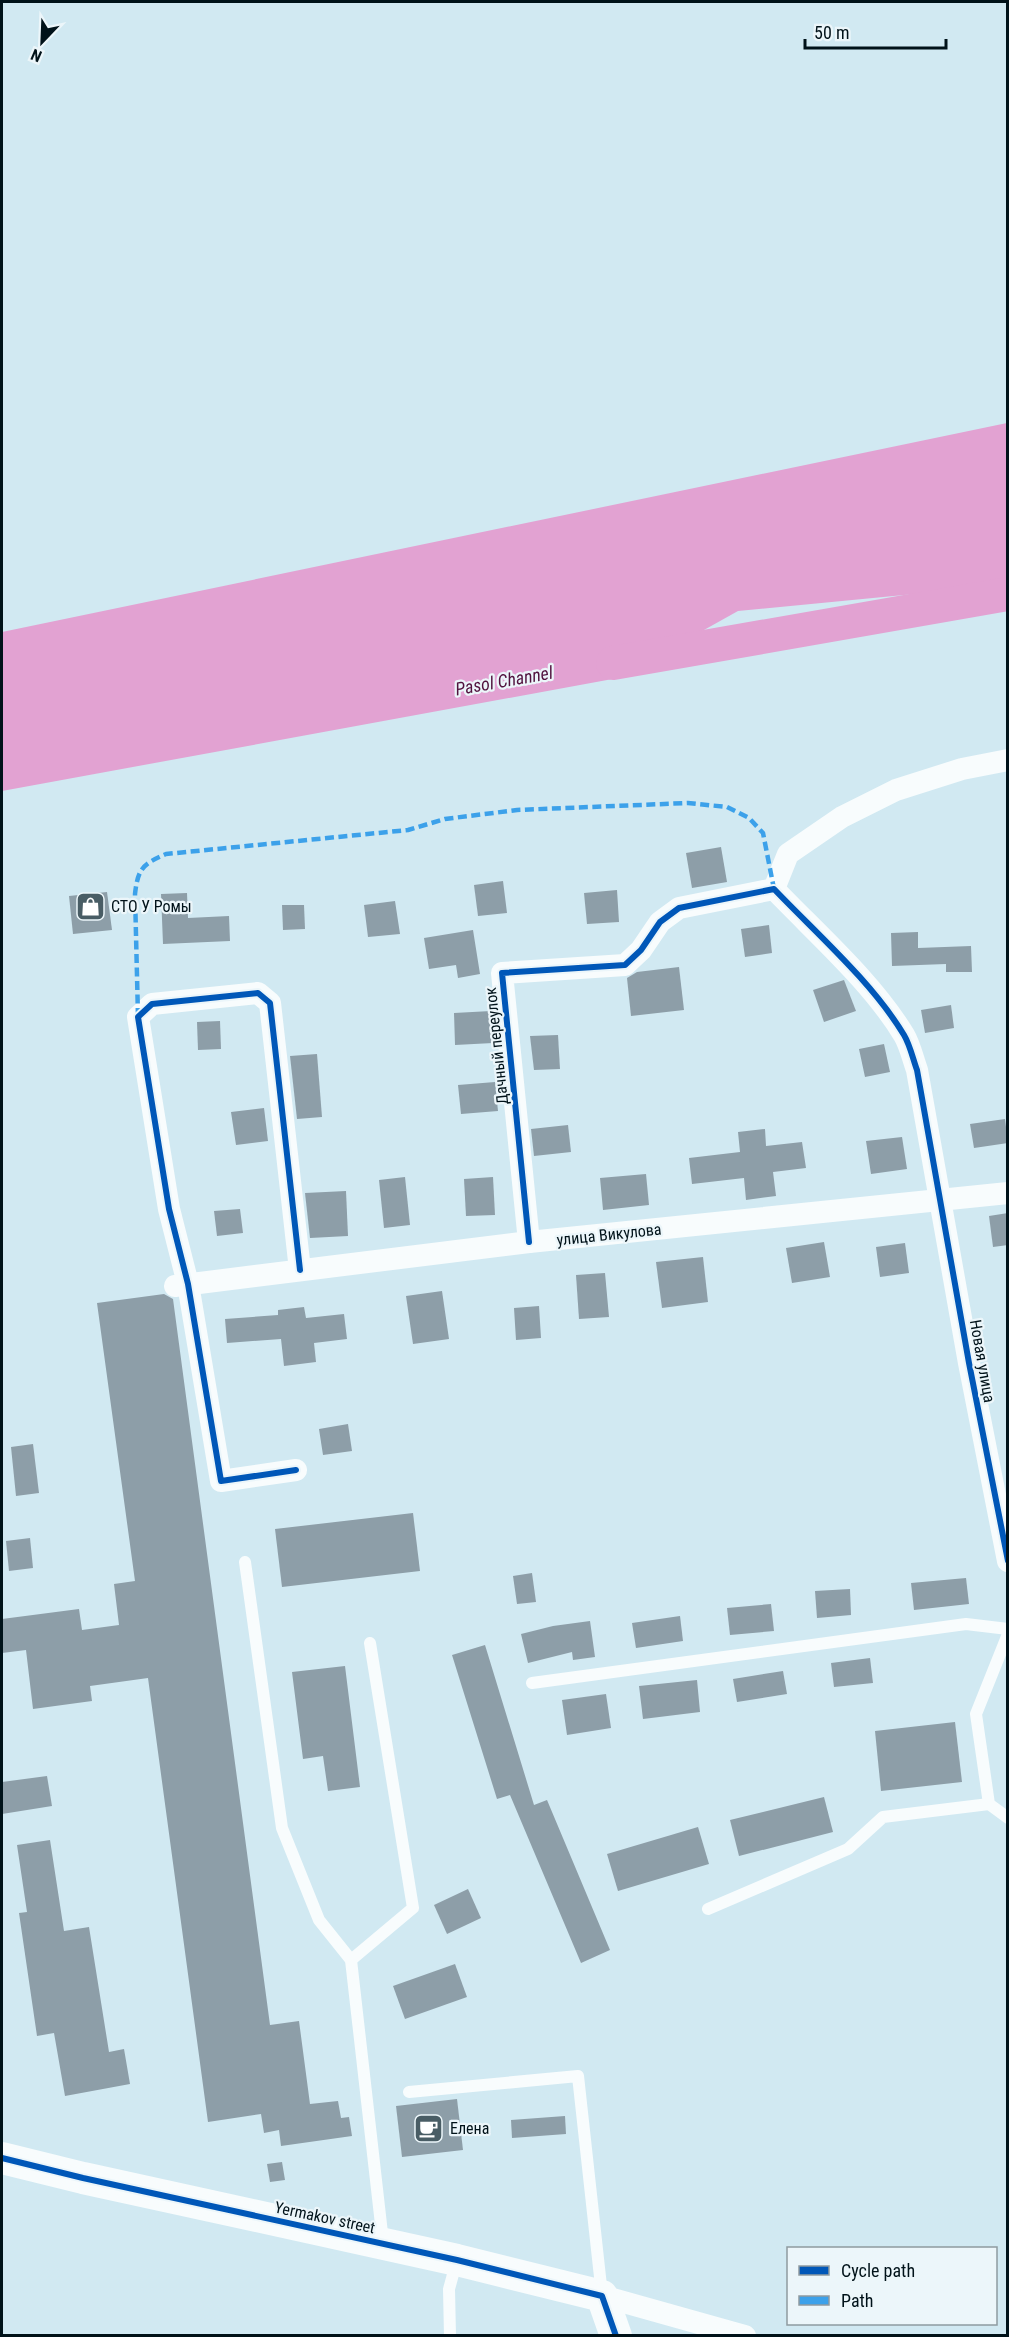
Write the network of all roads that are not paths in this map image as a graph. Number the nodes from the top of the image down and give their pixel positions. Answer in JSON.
{"nodes":[{"id":1,"x":1008,"y":760,"type":"edge"},
{"id":2,"x":774,"y":889,"type":"junction"},
{"id":3,"x":1008,"y":1193,"type":"edge"},
{"id":4,"x":941,"y":1202,"type":"junction"},
{"id":5,"x":530,"y":1242,"type":"junction"},
{"id":6,"x":300,"y":1270,"type":"junction"},
{"id":7,"x":181,"y":1285,"type":"junction"},
{"id":8,"x":296,"y":1470,"type":"dead end"},
{"id":9,"x":1008,"y":1561,"type":"edge"},
{"id":10,"x":245,"y":1562,"type":"dead end"},
{"id":11,"x":1008,"y":1629,"type":"edge"},
{"id":12,"x":1008,"y":1634,"type":"edge"},
{"id":13,"x":370,"y":1643,"type":"dead end"},
{"id":14,"x":532,"y":1683,"type":"dead end"},
{"id":15,"x":989,"y":1804,"type":"junction"},
{"id":16,"x":1008,"y":1818,"type":"edge"},
{"id":17,"x":708,"y":1909,"type":"dead end"},
{"id":18,"x":351,"y":1960,"type":"junction"},
{"id":19,"x":409,"y":2092,"type":"dead end"},
{"id":20,"x":2,"y":2158,"type":"edge"},
{"id":21,"x":383,"y":2243,"type":"junction"},
{"id":22,"x":457,"y":2260,"type":"junction"},
{"id":23,"x":603,"y":2296,"type":"junction"},
{"id":24,"x":450,"y":2336,"type":"edge"},
{"id":25,"x":616,"y":2336,"type":"edge"},
{"id":26,"x":744,"y":2336,"type":"edge"}],
"edges":[{"from":1,"to":2,"type":"street"},
{"from":2,"to":4,"type":"street"},
{"from":2,"to":5,"type":"street","name":"Дачный переулок"},
{"from":3,"to":4,"type":"street","name":"улица Викулова"},
{"from":4,"to":5,"type":"street","name":"улица Викулова"},
{"from":4,"to":9,"type":"street","name":"Новая улица"},
{"from":5,"to":6,"type":"street","name":"улица Викулова"},
{"from":6,"to":7,"type":"street","name":"улица Викулова"},
{"from":6,"to":7,"type":"street"},
{"from":7,"to":8,"type":"street"},
{"from":10,"to":18,"type":"lane"},
{"from":11,"to":14,"type":"lane"},
{"from":12,"to":15,"type":"lane"},
{"from":13,"to":18,"type":"lane"},
{"from":15,"to":16,"type":"lane"},
{"from":15,"to":17,"type":"lane"},
{"from":18,"to":21,"type":"lane"},
{"from":19,"to":23,"type":"lane"},
{"from":20,"to":21,"type":"street","name":"Yermakov street"},
{"from":21,"to":22,"type":"street","name":"Yermakov street"},
{"from":22,"to":23,"type":"street","name":"Yermakov street"},
{"from":22,"to":24,"type":"lane"},
{"from":23,"to":25,"type":"street"},
{"from":23,"to":26,"type":"street"}]}
